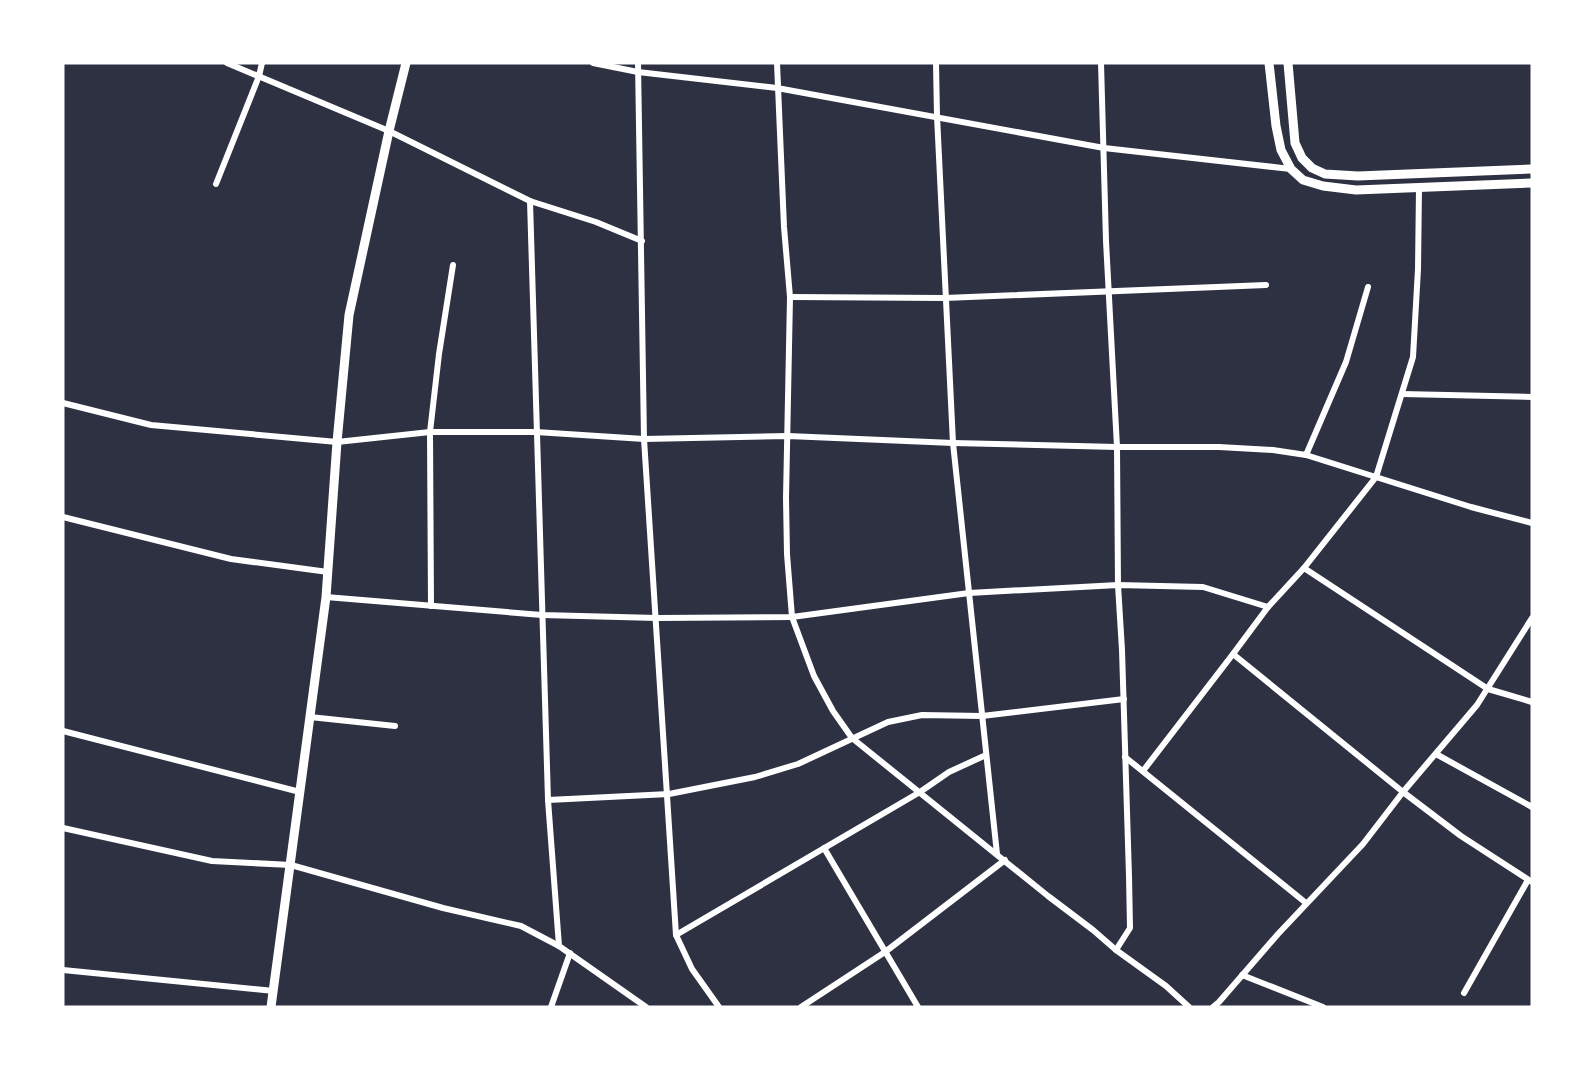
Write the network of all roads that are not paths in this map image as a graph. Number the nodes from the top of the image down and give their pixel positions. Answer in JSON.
{"nodes":[{"id":1,"x":227,"y":63,"type":"edge"},
{"id":2,"x":262,"y":63,"type":"edge"},
{"id":3,"x":406,"y":63,"type":"edge"},
{"id":4,"x":593,"y":63,"type":"edge"},
{"id":5,"x":638,"y":63,"type":"edge"},
{"id":6,"x":777,"y":63,"type":"edge"},
{"id":7,"x":936,"y":63,"type":"edge"},
{"id":8,"x":1101,"y":63,"type":"edge"},
{"id":9,"x":1269,"y":63,"type":"edge"},
{"id":10,"x":1288,"y":63,"type":"edge"},
{"id":11,"x":639,"y":72,"type":"junction"},
{"id":12,"x":259,"y":76,"type":"junction"},
{"id":13,"x":777,"y":88,"type":"junction"},
{"id":14,"x":937,"y":116,"type":"junction"},
{"id":15,"x":389,"y":131,"type":"junction"},
{"id":16,"x":1104,"y":148,"type":"junction"},
{"id":17,"x":1291,"y":169,"type":"junction"},
{"id":18,"x":1532,"y":169,"type":"edge"},
{"id":19,"x":1532,"y":183,"type":"edge"},
{"id":20,"x":216,"y":184,"type":"dead end"},
{"id":21,"x":1419,"y":188,"type":"junction"},
{"id":22,"x":530,"y":201,"type":"junction"},
{"id":23,"x":642,"y":241,"type":"junction"},
{"id":24,"x":453,"y":265,"type":"dead end"},
{"id":25,"x":1266,"y":285,"type":"dead end"},
{"id":26,"x":1368,"y":287,"type":"dead end"},
{"id":27,"x":1108,"y":292,"type":"junction"},
{"id":28,"x":789,"y":297,"type":"junction"},
{"id":29,"x":945,"y":298,"type":"junction"},
{"id":30,"x":1402,"y":394,"type":"junction"},
{"id":31,"x":1532,"y":396,"type":"edge"},
{"id":32,"x":63,"y":403,"type":"edge"},
{"id":33,"x":430,"y":432,"type":"junction"},
{"id":34,"x":536,"y":432,"type":"junction"},
{"id":35,"x":788,"y":436,"type":"junction"},
{"id":36,"x":644,"y":438,"type":"junction"},
{"id":37,"x":337,"y":442,"type":"junction"},
{"id":38,"x":953,"y":443,"type":"junction"},
{"id":39,"x":1117,"y":447,"type":"junction"},
{"id":40,"x":1306,"y":455,"type":"junction"},
{"id":41,"x":1376,"y":477,"type":"junction"},
{"id":42,"x":63,"y":517,"type":"edge"},
{"id":43,"x":1532,"y":523,"type":"edge"},
{"id":44,"x":1304,"y":568,"type":"junction"},
{"id":45,"x":328,"y":572,"type":"junction"},
{"id":46,"x":1118,"y":585,"type":"junction"},
{"id":47,"x":969,"y":593,"type":"junction"},
{"id":48,"x":326,"y":597,"type":"junction"},
{"id":49,"x":431,"y":606,"type":"junction"},
{"id":50,"x":1268,"y":607,"type":"junction"},
{"id":51,"x":542,"y":615,"type":"junction"},
{"id":52,"x":657,"y":618,"type":"junction"},
{"id":53,"x":792,"y":618,"type":"junction"},
{"id":54,"x":1532,"y":618,"type":"edge"},
{"id":55,"x":1233,"y":654,"type":"junction"},
{"id":56,"x":1488,"y":689,"type":"junction"},
{"id":57,"x":1124,"y":699,"type":"junction"},
{"id":58,"x":1532,"y":702,"type":"edge"},
{"id":59,"x":982,"y":716,"type":"junction"},
{"id":60,"x":310,"y":717,"type":"junction"},
{"id":61,"x":395,"y":726,"type":"dead end"},
{"id":62,"x":63,"y":731,"type":"edge"},
{"id":63,"x":852,"y":738,"type":"junction"},
{"id":64,"x":1436,"y":754,"type":"junction"},
{"id":65,"x":986,"y":755,"type":"junction"},
{"id":66,"x":1125,"y":757,"type":"junction"},
{"id":67,"x":1143,"y":771,"type":"junction"},
{"id":68,"x":300,"y":792,"type":"junction"},
{"id":69,"x":920,"y":792,"type":"junction"},
{"id":70,"x":1403,"y":792,"type":"junction"},
{"id":71,"x":669,"y":794,"type":"junction"},
{"id":72,"x":548,"y":800,"type":"junction"},
{"id":73,"x":1532,"y":807,"type":"edge"},
{"id":74,"x":63,"y":828,"type":"edge"},
{"id":75,"x":824,"y":848,"type":"junction"},
{"id":76,"x":997,"y":854,"type":"junction"},
{"id":77,"x":1005,"y":860,"type":"junction"},
{"id":78,"x":291,"y":865,"type":"junction"},
{"id":79,"x":1530,"y":881,"type":"edge"},
{"id":80,"x":1306,"y":903,"type":"junction"},
{"id":81,"x":676,"y":935,"type":"junction"},
{"id":82,"x":559,"y":946,"type":"junction"},
{"id":83,"x":1116,"y":950,"type":"junction"},
{"id":84,"x":885,"y":952,"type":"junction"},
{"id":85,"x":570,"y":953,"type":"junction"},
{"id":86,"x":63,"y":970,"type":"edge"},
{"id":87,"x":1242,"y":975,"type":"junction"},
{"id":88,"x":274,"y":991,"type":"junction"},
{"id":89,"x":1464,"y":993,"type":"dead end"},
{"id":90,"x":1220,"y":1005,"type":"edge"},
{"id":91,"x":271,"y":1007,"type":"edge"},
{"id":92,"x":551,"y":1007,"type":"edge"},
{"id":93,"x":646,"y":1007,"type":"edge"},
{"id":94,"x":719,"y":1007,"type":"edge"},
{"id":95,"x":801,"y":1007,"type":"edge"},
{"id":96,"x":918,"y":1007,"type":"edge"},
{"id":97,"x":1189,"y":1007,"type":"edge"},
{"id":98,"x":1213,"y":1007,"type":"edge"},
{"id":99,"x":1323,"y":1007,"type":"edge"}],
"edges":[{"from":1,"to":12,"type":"street"},
{"from":2,"to":12,"type":"street"},
{"from":3,"to":15,"type":"street"},
{"from":4,"to":11,"type":"street"},
{"from":5,"to":11,"type":"street"},
{"from":6,"to":13,"type":"street"},
{"from":7,"to":14,"type":"street"},
{"from":8,"to":16,"type":"street"},
{"from":9,"to":17,"type":"street"},
{"from":10,"to":18,"type":"street"},
{"from":11,"to":13,"type":"street"},
{"from":11,"to":23,"type":"street"},
{"from":12,"to":15,"type":"street"},
{"from":12,"to":20,"type":"street"},
{"from":13,"to":14,"type":"street"},
{"from":13,"to":28,"type":"street"},
{"from":14,"to":16,"type":"street"},
{"from":14,"to":29,"type":"street"},
{"from":15,"to":22,"type":"street"},
{"from":15,"to":37,"type":"street"},
{"from":16,"to":17,"type":"street"},
{"from":16,"to":27,"type":"street"},
{"from":17,"to":21,"type":"street"},
{"from":19,"to":21,"type":"street"},
{"from":21,"to":30,"type":"street"},
{"from":22,"to":23,"type":"street"},
{"from":22,"to":34,"type":"street"},
{"from":23,"to":36,"type":"street"},
{"from":24,"to":33,"type":"street"},
{"from":25,"to":27,"type":"street"},
{"from":26,"to":40,"type":"street"},
{"from":27,"to":29,"type":"street"},
{"from":27,"to":39,"type":"street"},
{"from":28,"to":29,"type":"street"},
{"from":28,"to":35,"type":"street"},
{"from":29,"to":38,"type":"street"},
{"from":30,"to":31,"type":"street"},
{"from":30,"to":41,"type":"street"},
{"from":32,"to":37,"type":"street"},
{"from":33,"to":34,"type":"street"},
{"from":33,"to":37,"type":"street"},
{"from":33,"to":49,"type":"street"},
{"from":34,"to":36,"type":"street"},
{"from":34,"to":51,"type":"street"},
{"from":35,"to":36,"type":"street"},
{"from":35,"to":38,"type":"street"},
{"from":35,"to":53,"type":"street"},
{"from":36,"to":52,"type":"street"},
{"from":37,"to":45,"type":"street"},
{"from":38,"to":39,"type":"street"},
{"from":38,"to":47,"type":"street"},
{"from":39,"to":40,"type":"street"},
{"from":39,"to":46,"type":"street"},
{"from":40,"to":41,"type":"street"},
{"from":41,"to":43,"type":"street"},
{"from":41,"to":44,"type":"street"},
{"from":42,"to":45,"type":"street"},
{"from":44,"to":50,"type":"street"},
{"from":44,"to":56,"type":"street"},
{"from":45,"to":48,"type":"street"},
{"from":46,"to":47,"type":"street"},
{"from":46,"to":50,"type":"street"},
{"from":46,"to":57,"type":"street"},
{"from":47,"to":53,"type":"street"},
{"from":47,"to":59,"type":"street"},
{"from":48,"to":49,"type":"street"},
{"from":48,"to":60,"type":"street"},
{"from":49,"to":51,"type":"street"},
{"from":50,"to":55,"type":"street"},
{"from":51,"to":52,"type":"street"},
{"from":51,"to":72,"type":"street"},
{"from":52,"to":53,"type":"street"},
{"from":52,"to":71,"type":"street"},
{"from":53,"to":63,"type":"street"},
{"from":54,"to":56,"type":"street"},
{"from":55,"to":67,"type":"street"},
{"from":55,"to":70,"type":"street"},
{"from":56,"to":58,"type":"street"},
{"from":56,"to":64,"type":"street"},
{"from":57,"to":59,"type":"street"},
{"from":57,"to":66,"type":"street"},
{"from":59,"to":63,"type":"street"},
{"from":59,"to":65,"type":"street"},
{"from":60,"to":61,"type":"street"},
{"from":60,"to":68,"type":"street"},
{"from":62,"to":68,"type":"street"},
{"from":63,"to":69,"type":"street"},
{"from":63,"to":71,"type":"street"},
{"from":64,"to":70,"type":"street"},
{"from":64,"to":73,"type":"street"},
{"from":65,"to":69,"type":"street"},
{"from":65,"to":76,"type":"street"},
{"from":66,"to":67,"type":"street"},
{"from":66,"to":83,"type":"street"},
{"from":67,"to":80,"type":"street"},
{"from":68,"to":78,"type":"street"},
{"from":69,"to":75,"type":"street"},
{"from":69,"to":76,"type":"street"},
{"from":70,"to":79,"type":"street"},
{"from":70,"to":80,"type":"street"},
{"from":71,"to":72,"type":"street"},
{"from":71,"to":81,"type":"street"},
{"from":72,"to":82,"type":"street"},
{"from":74,"to":78,"type":"street"},
{"from":75,"to":81,"type":"street"},
{"from":75,"to":84,"type":"street"},
{"from":76,"to":77,"type":"street"},
{"from":77,"to":83,"type":"street"},
{"from":77,"to":84,"type":"street"},
{"from":78,"to":82,"type":"street"},
{"from":78,"to":88,"type":"street"},
{"from":79,"to":89,"type":"street"},
{"from":80,"to":87,"type":"street"},
{"from":81,"to":94,"type":"street"},
{"from":82,"to":85,"type":"street"},
{"from":83,"to":97,"type":"street"},
{"from":84,"to":95,"type":"street"},
{"from":84,"to":96,"type":"street"},
{"from":85,"to":92,"type":"street"},
{"from":85,"to":93,"type":"street"},
{"from":86,"to":88,"type":"street"},
{"from":87,"to":90,"type":"street"},
{"from":87,"to":99,"type":"street"},
{"from":88,"to":91,"type":"street"},
{"from":90,"to":98,"type":"street"}]}
